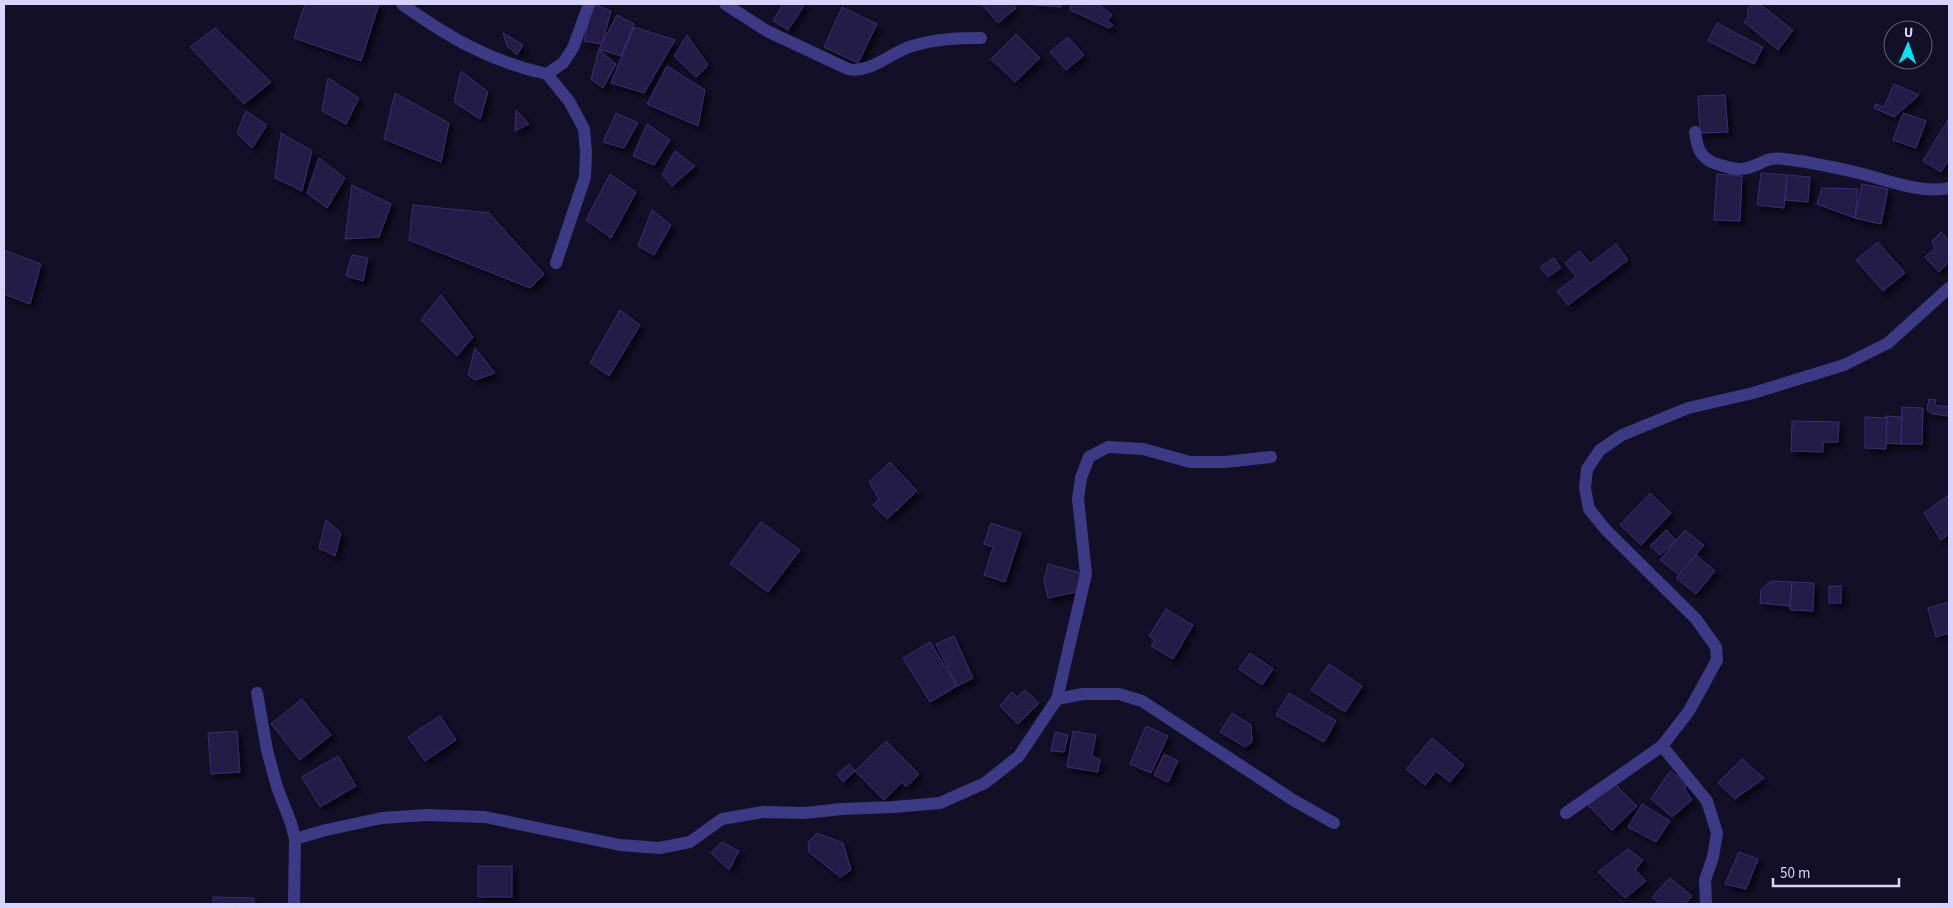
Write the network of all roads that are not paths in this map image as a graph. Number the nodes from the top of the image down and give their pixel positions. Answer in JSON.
{"nodes":[{"id":1,"x":402,"y":4,"type":"edge"},
{"id":2,"x":589,"y":4,"type":"edge"},
{"id":3,"x":725,"y":4,"type":"edge"},
{"id":4,"x":981,"y":38,"type":"dead end"},
{"id":5,"x":548,"y":74,"type":"junction"},
{"id":6,"x":1695,"y":132,"type":"dead end"},
{"id":7,"x":1949,"y":188,"type":"edge"},
{"id":8,"x":556,"y":263,"type":"dead end"},
{"id":9,"x":1949,"y":288,"type":"edge"},
{"id":10,"x":1271,"y":457,"type":"dead end"},
{"id":11,"x":257,"y":693,"type":"dead end"},
{"id":12,"x":1057,"y":699,"type":"junction"},
{"id":13,"x":1662,"y":746,"type":"junction"},
{"id":14,"x":1566,"y":814,"type":"dead end"},
{"id":15,"x":1334,"y":823,"type":"dead end"},
{"id":16,"x":295,"y":839,"type":"junction"},
{"id":17,"x":294,"y":904,"type":"edge"},
{"id":18,"x":1706,"y":904,"type":"edge"}],
"edges":[{"from":1,"to":5,"type":"street"},
{"from":2,"to":5,"type":"street"},
{"from":3,"to":4,"type":"street"},
{"from":5,"to":8,"type":"street"},
{"from":6,"to":7,"type":"street"},
{"from":9,"to":13,"type":"street"},
{"from":10,"to":12,"type":"street"},
{"from":11,"to":16,"type":"street"},
{"from":12,"to":15,"type":"street"},
{"from":12,"to":16,"type":"street"},
{"from":13,"to":14,"type":"street"},
{"from":13,"to":18,"type":"street"},
{"from":16,"to":17,"type":"street"}]}
